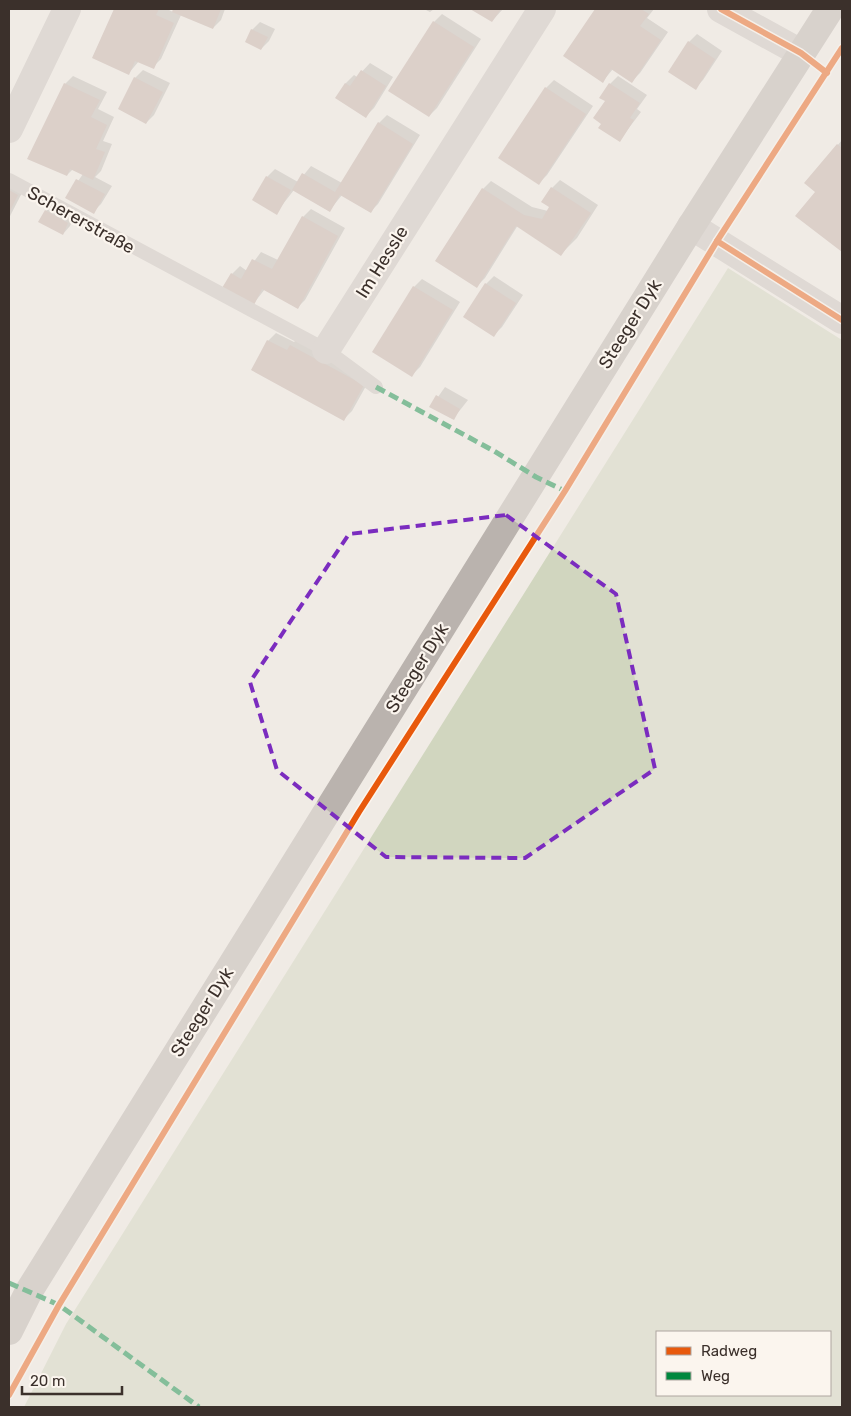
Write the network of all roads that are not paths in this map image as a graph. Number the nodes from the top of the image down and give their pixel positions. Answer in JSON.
{"nodes":[{"id":1,"x":67,"y":9,"type":"edge"},
{"id":2,"x":542,"y":9,"type":"edge"},
{"id":3,"x":722,"y":9,"type":"edge"},
{"id":4,"x":830,"y":9,"type":"edge"},
{"id":5,"x":801,"y":53,"type":"junction"},
{"id":6,"x":9,"y":129,"type":"edge"},
{"id":7,"x":9,"y":180,"type":"edge"},
{"id":8,"x":691,"y":226,"type":"junction"},
{"id":9,"x":842,"y":320,"type":"edge"},
{"id":10,"x":326,"y":350,"type":"junction"},
{"id":11,"x":376,"y":387,"type":"dead end"},
{"id":12,"x":9,"y":1331,"type":"edge"}],
"edges":[{"from":1,"to":6,"type":"street"},
{"from":2,"to":10,"type":"street","name":"Im Hessle"},
{"from":3,"to":5,"type":"street"},
{"from":4,"to":5,"type":"street","name":"Steeger Dyk"},
{"from":5,"to":8,"type":"street","name":"Steeger Dyk"},
{"from":7,"to":10,"type":"lane","name":"Schererstraße"},
{"from":8,"to":9,"type":"street"},
{"from":8,"to":12,"type":"street","name":"Steeger Dyk"},
{"from":10,"to":11,"type":"lane"}]}
